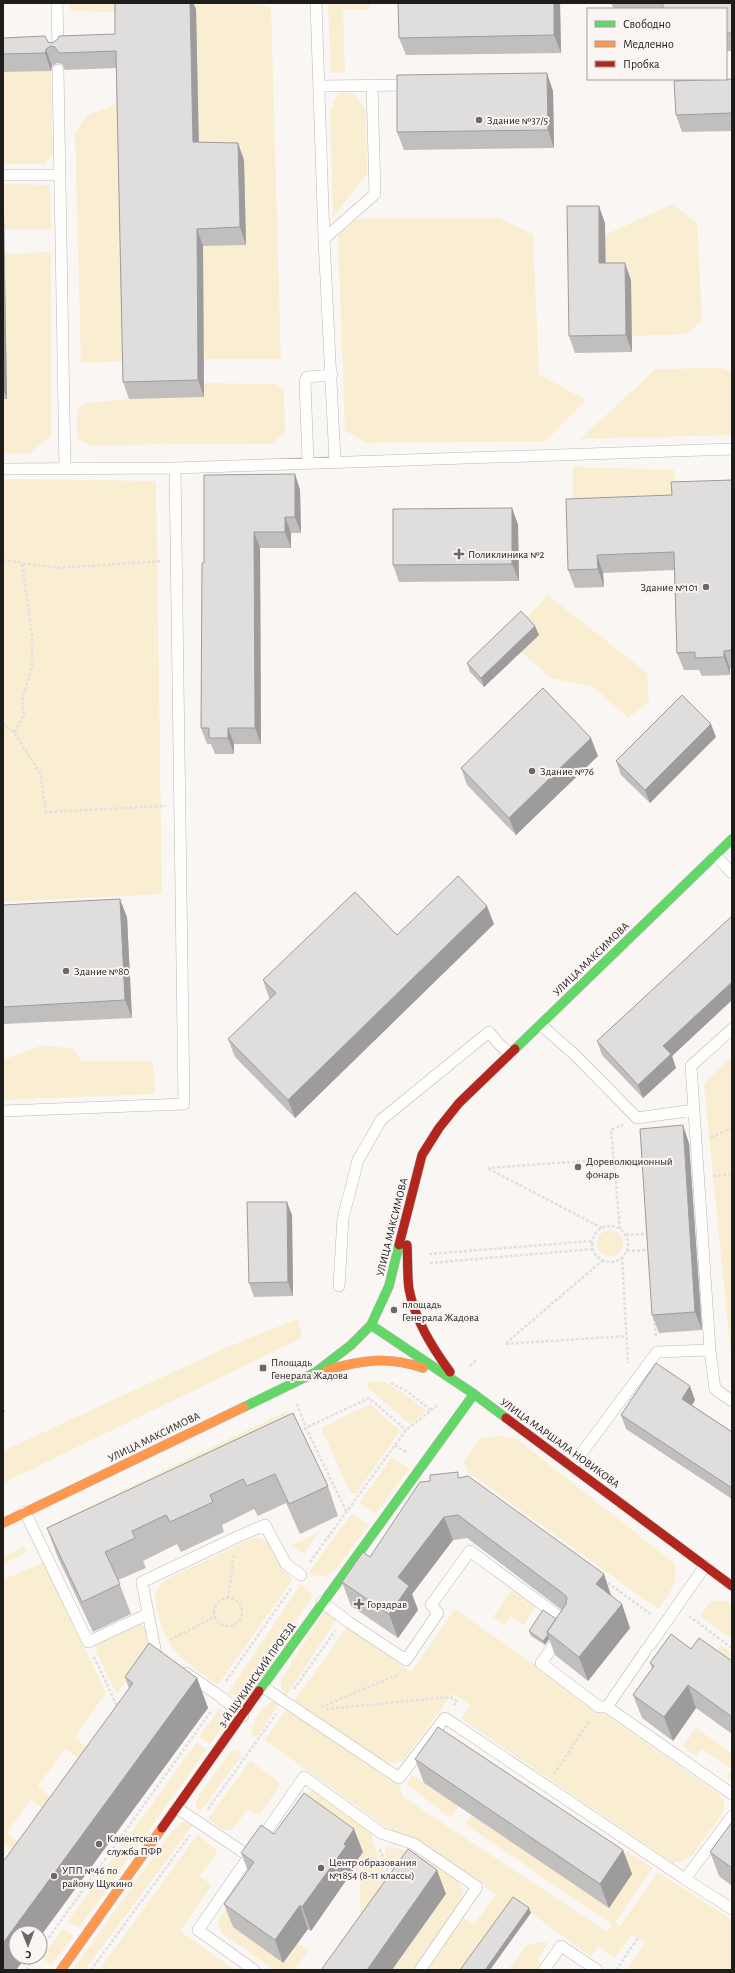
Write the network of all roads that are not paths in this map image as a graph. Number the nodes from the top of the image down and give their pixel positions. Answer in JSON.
{"nodes":[{"id":1,"x":57,"y":3,"type":"edge"},
{"id":2,"x":316,"y":3,"type":"edge"},
{"id":3,"x":58,"y":53,"type":"edge"},
{"id":4,"x":58,"y":70,"type":"edge"},
{"id":5,"x":427,"y":84,"type":"edge"},
{"id":6,"x":372,"y":85,"type":"junction"},
{"id":7,"x":319,"y":86,"type":"junction"},
{"id":8,"x":3,"y":175,"type":"edge"},
{"id":9,"x":60,"y":175,"type":"junction"},
{"id":10,"x":324,"y":239,"type":"junction"},
{"id":11,"x":332,"y":375,"type":"junction"},
{"id":12,"x":732,"y":450,"type":"edge"},
{"id":13,"x":308,"y":462,"type":"junction"},
{"id":14,"x":335,"y":462,"type":"junction"},
{"id":15,"x":175,"y":468,"type":"junction"},
{"id":16,"x":3,"y":469,"type":"edge"},
{"id":17,"x":65,"y":470,"type":"junction"},
{"id":18,"x":732,"y":839,"type":"edge"},
{"id":19,"x":715,"y":854,"type":"junction"},
{"id":20,"x":732,"y":873,"type":"edge"},
{"id":21,"x":541,"y":1025,"type":"junction"},
{"id":22,"x":732,"y":1029,"type":"edge"},
{"id":23,"x":510,"y":1054,"type":"junction"},
{"id":24,"x":694,"y":1110,"type":"junction"},
{"id":25,"x":3,"y":1111,"type":"edge"},
{"id":26,"x":406,"y":1225,"type":"junction"},
{"id":27,"x":339,"y":1286,"type":"dead end"},
{"id":28,"x":371,"y":1324,"type":"junction"},
{"id":29,"x":710,"y":1350,"type":"junction"},
{"id":30,"x":316,"y":1372,"type":"junction"},
{"id":31,"x":456,"y":1381,"type":"junction"},
{"id":32,"x":474,"y":1394,"type":"junction"},
{"id":33,"x":732,"y":1401,"type":"edge"},
{"id":34,"x":572,"y":1466,"type":"junction"},
{"id":35,"x":25,"y":1512,"type":"junction"},
{"id":36,"x":3,"y":1523,"type":"edge"},
{"id":37,"x":705,"y":1566,"type":"junction"},
{"id":38,"x":301,"y":1575,"type":"road end"},
{"id":39,"x":732,"y":1586,"type":"edge"},
{"id":40,"x":322,"y":1602,"type":"junction"},
{"id":41,"x":148,"y":1614,"type":"junction"},
{"id":42,"x":148,"y":1666,"type":"edge"},
{"id":43,"x":176,"y":1667,"type":"edge"},
{"id":44,"x":263,"y":1687,"type":"junction"},
{"id":45,"x":603,"y":1707,"type":"junction"},
{"id":46,"x":243,"y":1716,"type":"junction"},
{"id":47,"x":732,"y":1794,"type":"edge"},
{"id":48,"x":177,"y":1808,"type":"junction"},
{"id":49,"x":732,"y":1816,"type":"edge"},
{"id":50,"x":249,"y":1856,"type":"junction"},
{"id":51,"x":685,"y":1879,"type":"junction"},
{"id":52,"x":732,"y":1909,"type":"edge"},
{"id":53,"x":61,"y":1970,"type":"edge"},
{"id":54,"x":254,"y":1970,"type":"edge"},
{"id":55,"x":420,"y":1970,"type":"edge"},
{"id":56,"x":544,"y":1970,"type":"edge"},
{"id":57,"x":597,"y":1970,"type":"edge"}],
"edges":[{"from":1,"to":3,"type":"lane"},
{"from":2,"to":7,"type":"lane"},
{"from":4,"to":9,"type":"lane"},
{"from":5,"to":6,"type":"lane"},
{"from":6,"to":7,"type":"lane"},
{"from":6,"to":10,"type":"lane"},
{"from":7,"to":10,"type":"lane"},
{"from":8,"to":9,"type":"lane"},
{"from":9,"to":17,"type":"lane"},
{"from":10,"to":11,"type":"lane"},
{"from":11,"to":13,"type":"lane"},
{"from":11,"to":14,"type":"lane"},
{"from":12,"to":14,"type":"lane"},
{"from":13,"to":14,"type":"lane"},
{"from":13,"to":15,"type":"lane"},
{"from":15,"to":17,"type":"lane"},
{"from":15,"to":25,"type":"lane"},
{"from":16,"to":17,"type":"lane"},
{"from":18,"to":19,"type":"street","name":"УЛИЦА МАКСИМОВА"},
{"from":19,"to":20,"type":"lane"},
{"from":19,"to":21,"type":"street","name":"УЛИЦА МАКСИМОВА"},
{"from":21,"to":23,"type":"street","name":"УЛИЦА МАКСИМОВА"},
{"from":21,"to":24,"type":"lane"},
{"from":22,"to":24,"type":"lane"},
{"from":23,"to":26,"type":"street","name":"УЛИЦА МАКСИМОВА"},
{"from":23,"to":27,"type":"lane"},
{"from":24,"to":29,"type":"lane"},
{"from":26,"to":28,"type":"street","name":"УЛИЦА МАКСИМОВА"},
{"from":26,"to":31,"type":"street"},
{"from":28,"to":30,"type":"street","name":"УЛИЦА МАКСИМОВА"},
{"from":28,"to":31,"type":"street","name":"УЛИЦА МАРШАЛА НОВИКОВА"},
{"from":29,"to":33,"type":"lane"},
{"from":29,"to":34,"type":"lane"},
{"from":30,"to":31,"type":"street"},
{"from":30,"to":35,"type":"street","name":"УЛИЦА МАКСИМОВА"},
{"from":31,"to":32,"type":"street","name":"УЛИЦА МАРШАЛА НОВИКОВА"},
{"from":32,"to":34,"type":"street","name":"УЛИЦА МАРШАЛА НОВИКОВА"},
{"from":32,"to":40,"type":"street","name":"3-Й ЩУКИНСКИЙ ПРОЕЗД"},
{"from":34,"to":37,"type":"street","name":"УЛИЦА МАРШАЛА НОВИКОВА"},
{"from":35,"to":36,"type":"street","name":"УЛИЦА МАКСИМОВА"},
{"from":35,"to":41,"type":"lane"},
{"from":37,"to":39,"type":"street","name":"УЛИЦА МАРШАЛА НОВИКОВА"},
{"from":37,"to":45,"type":"lane"},
{"from":38,"to":41,"type":"lane"},
{"from":40,"to":44,"type":"street","name":"3-Й ЩУКИНСКИЙ ПРОЕЗД"},
{"from":40,"to":45,"type":"lane"},
{"from":41,"to":42,"type":"lane"},
{"from":43,"to":46,"type":"lane"},
{"from":44,"to":46,"type":"street","name":"3-Й ЩУКИНСКИЙ ПРОЕЗД"},
{"from":44,"to":51,"type":"lane"},
{"from":45,"to":47,"type":"lane"},
{"from":46,"to":48,"type":"street","name":"3-Й ЩУКИНСКИЙ ПРОЕЗД"},
{"from":48,"to":50,"type":"lane"},
{"from":48,"to":53,"type":"street","name":"3-Й ЩУКИНСКИЙ ПРОЕЗД"},
{"from":49,"to":51,"type":"lane"},
{"from":50,"to":54,"type":"lane"},
{"from":50,"to":55,"type":"lane"},
{"from":51,"to":52,"type":"lane"},
{"from":56,"to":57,"type":"lane"}]}
